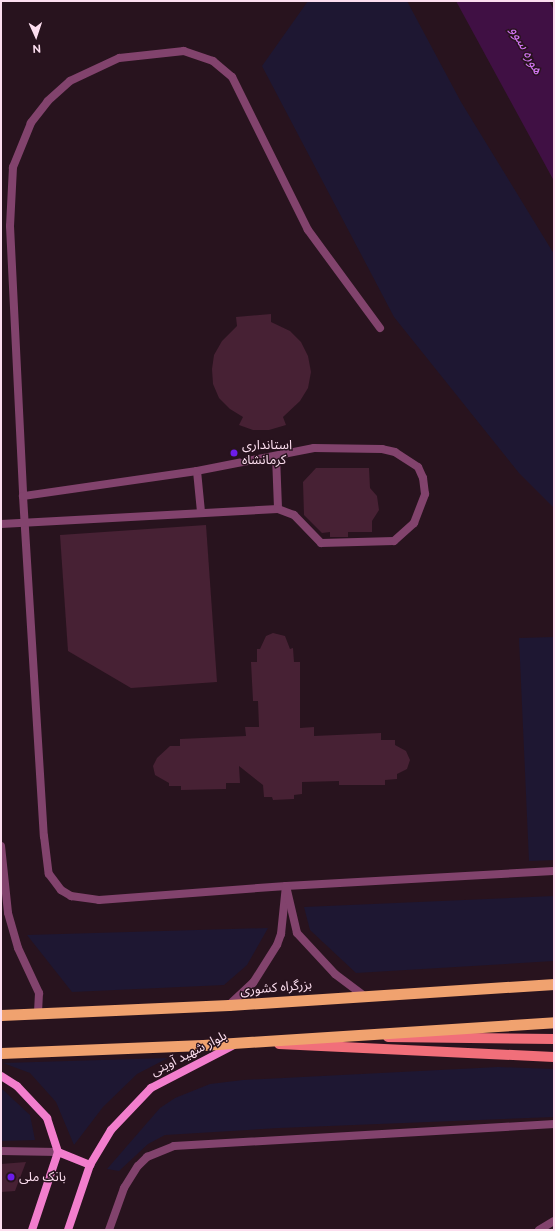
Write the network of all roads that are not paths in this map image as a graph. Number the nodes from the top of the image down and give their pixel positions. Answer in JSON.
{"nodes":[{"id":1,"x":380,"y":328,"type":"dead end"},
{"id":2,"x":276,"y":456,"type":"junction"},
{"id":3,"x":197,"y":471,"type":"junction"},
{"id":4,"x":23,"y":496,"type":"junction"},
{"id":5,"x":278,"y":510,"type":"junction"},
{"id":6,"x":201,"y":512,"type":"junction"},
{"id":7,"x":25,"y":522,"type":"junction"},
{"id":8,"x":1,"y":524,"type":"edge"},
{"id":9,"x":1,"y":846,"type":"edge"},
{"id":10,"x":554,"y":871,"type":"edge"},
{"id":11,"x":286,"y":886,"type":"junction"},
{"id":12,"x":554,"y":984,"type":"edge"},
{"id":13,"x":363,"y":995,"type":"junction"},
{"id":14,"x":229,"y":1005,"type":"junction"},
{"id":15,"x":38,"y":1013,"type":"junction"},
{"id":16,"x":1,"y":1016,"type":"edge"},
{"id":17,"x":554,"y":1022,"type":"edge"},
{"id":18,"x":310,"y":1037,"type":"junction"},
{"id":19,"x":554,"y":1039,"type":"edge"},
{"id":20,"x":239,"y":1042,"type":"junction"},
{"id":21,"x":1,"y":1053,"type":"edge"},
{"id":22,"x":554,"y":1057,"type":"edge"},
{"id":23,"x":1,"y":1076,"type":"edge"},
{"id":24,"x":554,"y":1124,"type":"edge"},
{"id":25,"x":1,"y":1151,"type":"edge"},
{"id":26,"x":58,"y":1152,"type":"junction"},
{"id":27,"x":90,"y":1165,"type":"junction"},
{"id":28,"x":554,"y":1221,"type":"edge"},
{"id":29,"x":32,"y":1230,"type":"edge"},
{"id":30,"x":68,"y":1230,"type":"edge"},
{"id":31,"x":109,"y":1230,"type":"edge"},
{"id":32,"x":539,"y":1230,"type":"edge"}],
"edges":[{"from":1,"to":4,"type":"street"},
{"from":2,"to":3,"type":"street"},
{"from":2,"to":5,"type":"street"},
{"from":2,"to":5,"type":"street"},
{"from":3,"to":4,"type":"street"},
{"from":3,"to":6,"type":"street"},
{"from":4,"to":7,"type":"street"},
{"from":5,"to":6,"type":"street"},
{"from":6,"to":7,"type":"street"},
{"from":7,"to":8,"type":"street"},
{"from":7,"to":11,"type":"street"},
{"from":9,"to":15,"type":"street"},
{"from":10,"to":11,"type":"street"},
{"from":11,"to":13,"type":"street"},
{"from":11,"to":14,"type":"street"},
{"from":12,"to":13,"type":"highway","name":"بزرگراه کشوری"},
{"from":13,"to":14,"type":"highway","name":"بزرگراه کشوری"},
{"from":14,"to":15,"type":"highway","name":"بزرگراه کشوری"},
{"from":15,"to":16,"type":"highway","name":"بزرگراه کشوری"},
{"from":17,"to":18,"type":"highway"},
{"from":18,"to":19,"type":"main road"},
{"from":18,"to":20,"type":"highway"},
{"from":20,"to":21,"type":"highway"},
{"from":20,"to":22,"type":"main road"},
{"from":20,"to":27,"type":"main road","name":"بلوار شهید آوینی"},
{"from":23,"to":26,"type":"main road"},
{"from":24,"to":31,"type":"street"},
{"from":25,"to":26,"type":"street"},
{"from":26,"to":27,"type":"main road"},
{"from":26,"to":29,"type":"main road"},
{"from":27,"to":30,"type":"main road","name":"بلوار شهید آوینی"},
{"from":28,"to":32,"type":"street"}]}
